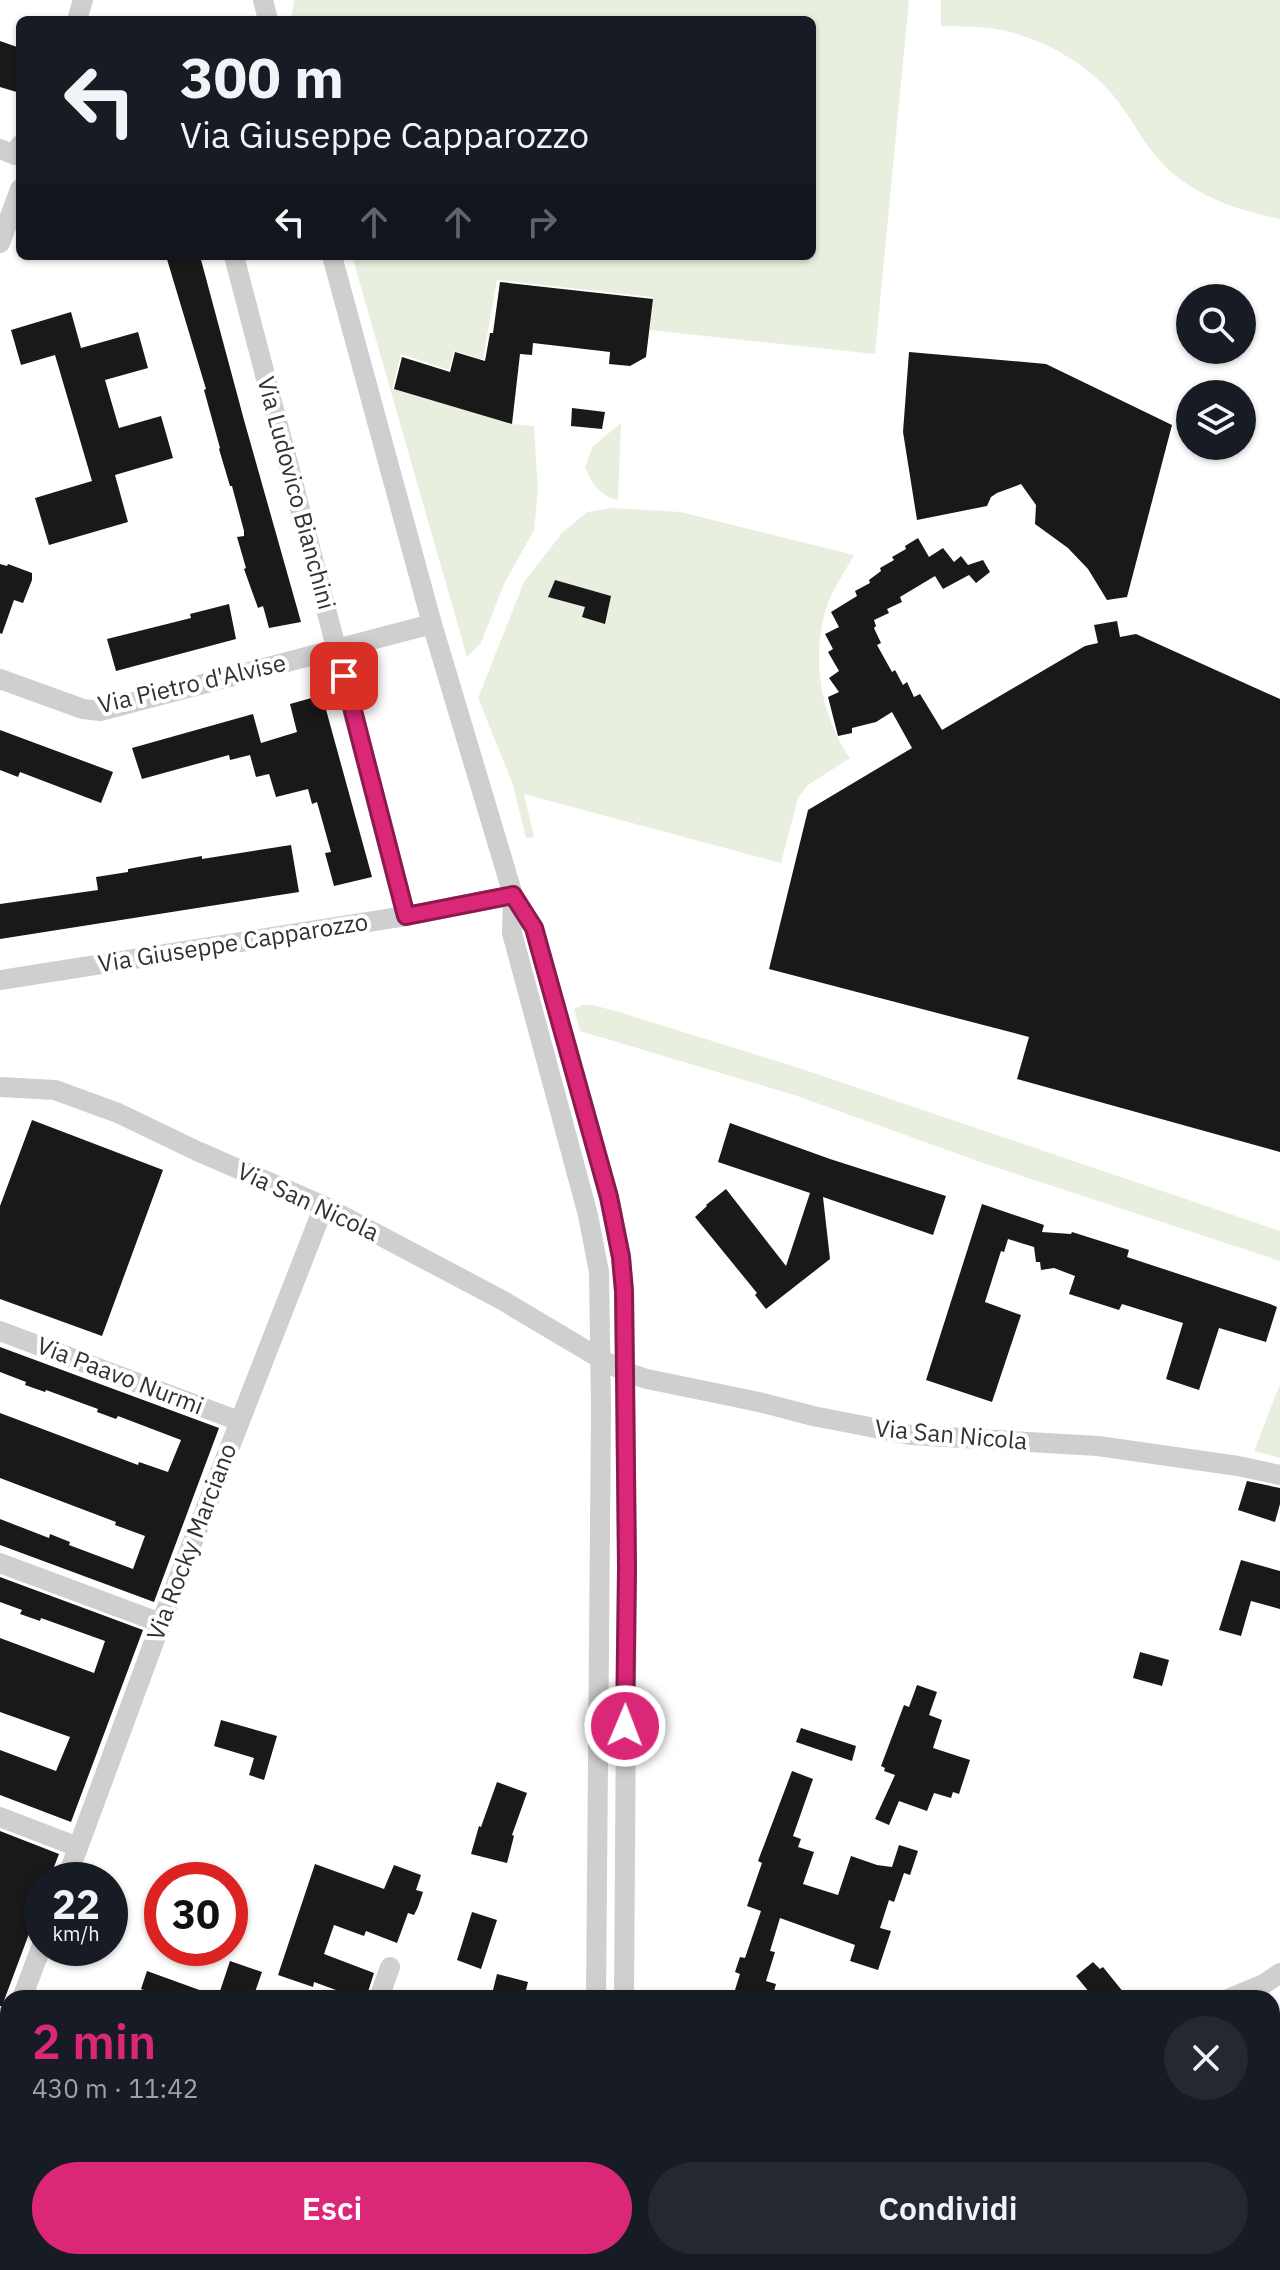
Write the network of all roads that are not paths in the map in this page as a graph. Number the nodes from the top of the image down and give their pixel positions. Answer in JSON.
{"nodes":[{"id":1,"x":16,"y":200,"type":"edge"},
{"id":2,"x":0,"y":243,"type":"edge"},
{"id":3,"x":235,"y":260,"type":"edge"},
{"id":4,"x":333,"y":260,"type":"edge"},
{"id":5,"x":432,"y":624,"type":"junction"},
{"id":6,"x":337,"y":649,"type":"junction"},
{"id":7,"x":0,"y":679,"type":"edge"},
{"id":8,"x":513,"y":895,"type":"junction"},
{"id":9,"x":406,"y":916,"type":"junction"},
{"id":10,"x":0,"y":980,"type":"edge"},
{"id":11,"x":0,"y":1087,"type":"edge"},
{"id":12,"x":324,"y":1206,"type":"junction"},
{"id":13,"x":0,"y":1331,"type":"edge"},
{"id":14,"x":601,"y":1359,"type":"junction"},
{"id":15,"x":625,"y":1372,"type":"junction"},
{"id":16,"x":239,"y":1421,"type":"junction"},
{"id":17,"x":1280,"y":1475,"type":"edge"},
{"id":18,"x":0,"y":1563,"type":"edge"},
{"id":19,"x":161,"y":1623,"type":"junction"},
{"id":20,"x":0,"y":1817,"type":"edge"},
{"id":21,"x":78,"y":1847,"type":"junction"},
{"id":22,"x":73,"y":1862,"type":"edge"},
{"id":23,"x":34,"y":1966,"type":"edge"},
{"id":24,"x":390,"y":1967,"type":"dead end"},
{"id":25,"x":1280,"y":1973,"type":"edge"},
{"id":26,"x":25,"y":1990,"type":"edge"},
{"id":27,"x":382,"y":1990,"type":"edge"},
{"id":28,"x":596,"y":1990,"type":"edge"},
{"id":29,"x":624,"y":1990,"type":"edge"},
{"id":30,"x":1249,"y":1990,"type":"edge"}],
"edges":[{"from":1,"to":2,"type":"street"},
{"from":3,"to":6,"type":"street","name":"Via Ludovico Bianchini"},
{"from":4,"to":5,"type":"street"},
{"from":5,"to":6,"type":"street","name":"Via Pietro d'Alvise"},
{"from":5,"to":8,"type":"street"},
{"from":6,"to":7,"type":"street","name":"Via Pietro d'Alvise"},
{"from":6,"to":9,"type":"street","name":"Via Ludovico Bianchini"},
{"from":8,"to":9,"type":"street","name":"Via Giuseppe Capparozzo"},
{"from":8,"to":14,"type":"street"},
{"from":8,"to":15,"type":"street"},
{"from":9,"to":10,"type":"street","name":"Via Giuseppe Capparozzo"},
{"from":11,"to":12,"type":"street","name":"Via San Nicola"},
{"from":12,"to":14,"type":"street","name":"Via San Nicola"},
{"from":12,"to":16,"type":"street","name":"Via Rocky Marciano"},
{"from":13,"to":16,"type":"street","name":"Via Paavo Nurmi"},
{"from":14,"to":15,"type":"street","name":"Via San Nicola"},
{"from":14,"to":28,"type":"street"},
{"from":15,"to":17,"type":"street","name":"Via San Nicola"},
{"from":15,"to":29,"type":"street"},
{"from":16,"to":19,"type":"street","name":"Via Rocky Marciano"},
{"from":18,"to":19,"type":"street"},
{"from":19,"to":21,"type":"street","name":"Via Rocky Marciano"},
{"from":20,"to":21,"type":"street"},
{"from":21,"to":22,"type":"street","name":"Via Rocky Marciano"},
{"from":23,"to":26,"type":"street"},
{"from":24,"to":27,"type":"street"},
{"from":25,"to":30,"type":"street"}]}
